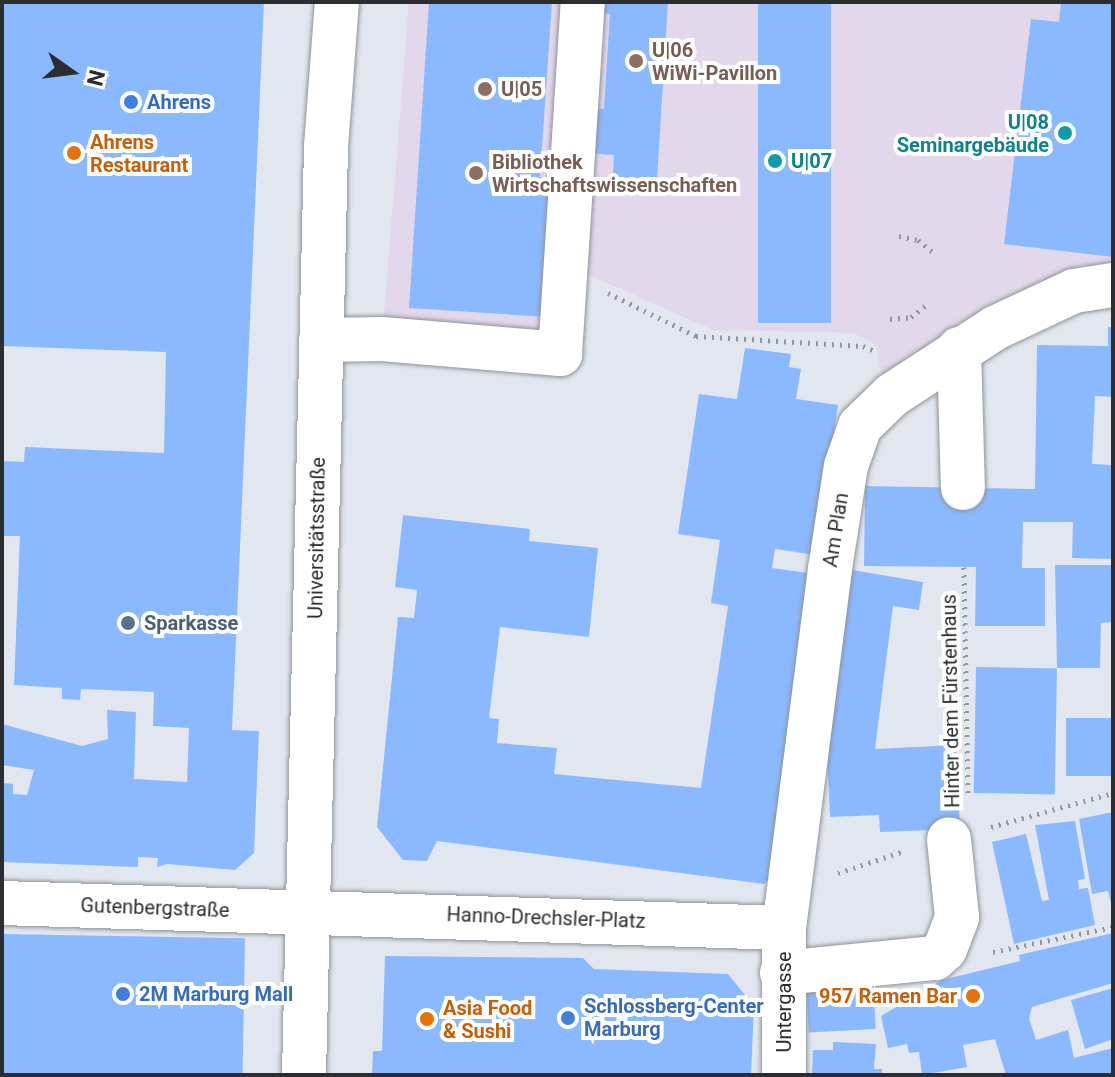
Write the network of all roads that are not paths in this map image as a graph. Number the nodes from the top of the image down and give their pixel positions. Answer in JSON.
{"nodes":[{"id":1,"x":337,"y":2,"type":"edge"},
{"id":2,"x":583,"y":2,"type":"edge"},
{"id":3,"x":1113,"y":285,"type":"edge"},
{"id":4,"x":321,"y":340,"type":"junction"},
{"id":5,"x":959,"y":349,"type":"junction"},
{"id":6,"x":963,"y":488,"type":"dead end"},
{"id":7,"x":954,"y":831,"type":"road end"},
{"id":8,"x":2,"y":903,"type":"edge"},
{"id":9,"x":308,"y":911,"type":"junction"},
{"id":10,"x":784,"y":928,"type":"junction"},
{"id":11,"x":782,"y":973,"type":"junction"},
{"id":12,"x":304,"y":1075,"type":"edge"},
{"id":13,"x":784,"y":1075,"type":"edge"}],
"edges":[{"from":1,"to":4,"type":"street","name":"Universitätsstraße"},
{"from":2,"to":4,"type":"street"},
{"from":3,"to":5,"type":"street","name":"Am Plan"},
{"from":4,"to":9,"type":"street","name":"Universitätsstraße"},
{"from":5,"to":6,"type":"street"},
{"from":5,"to":10,"type":"street","name":"Am Plan"},
{"from":7,"to":11,"type":"street"},
{"from":8,"to":9,"type":"street","name":"Gutenbergstraße"},
{"from":9,"to":10,"type":"street","name":"Hanno-Drechsler-Platz"},
{"from":9,"to":12,"type":"street","name":"Universitätsstraße"},
{"from":10,"to":11,"type":"street","name":"Untergasse"},
{"from":11,"to":13,"type":"street","name":"Untergasse"}]}
